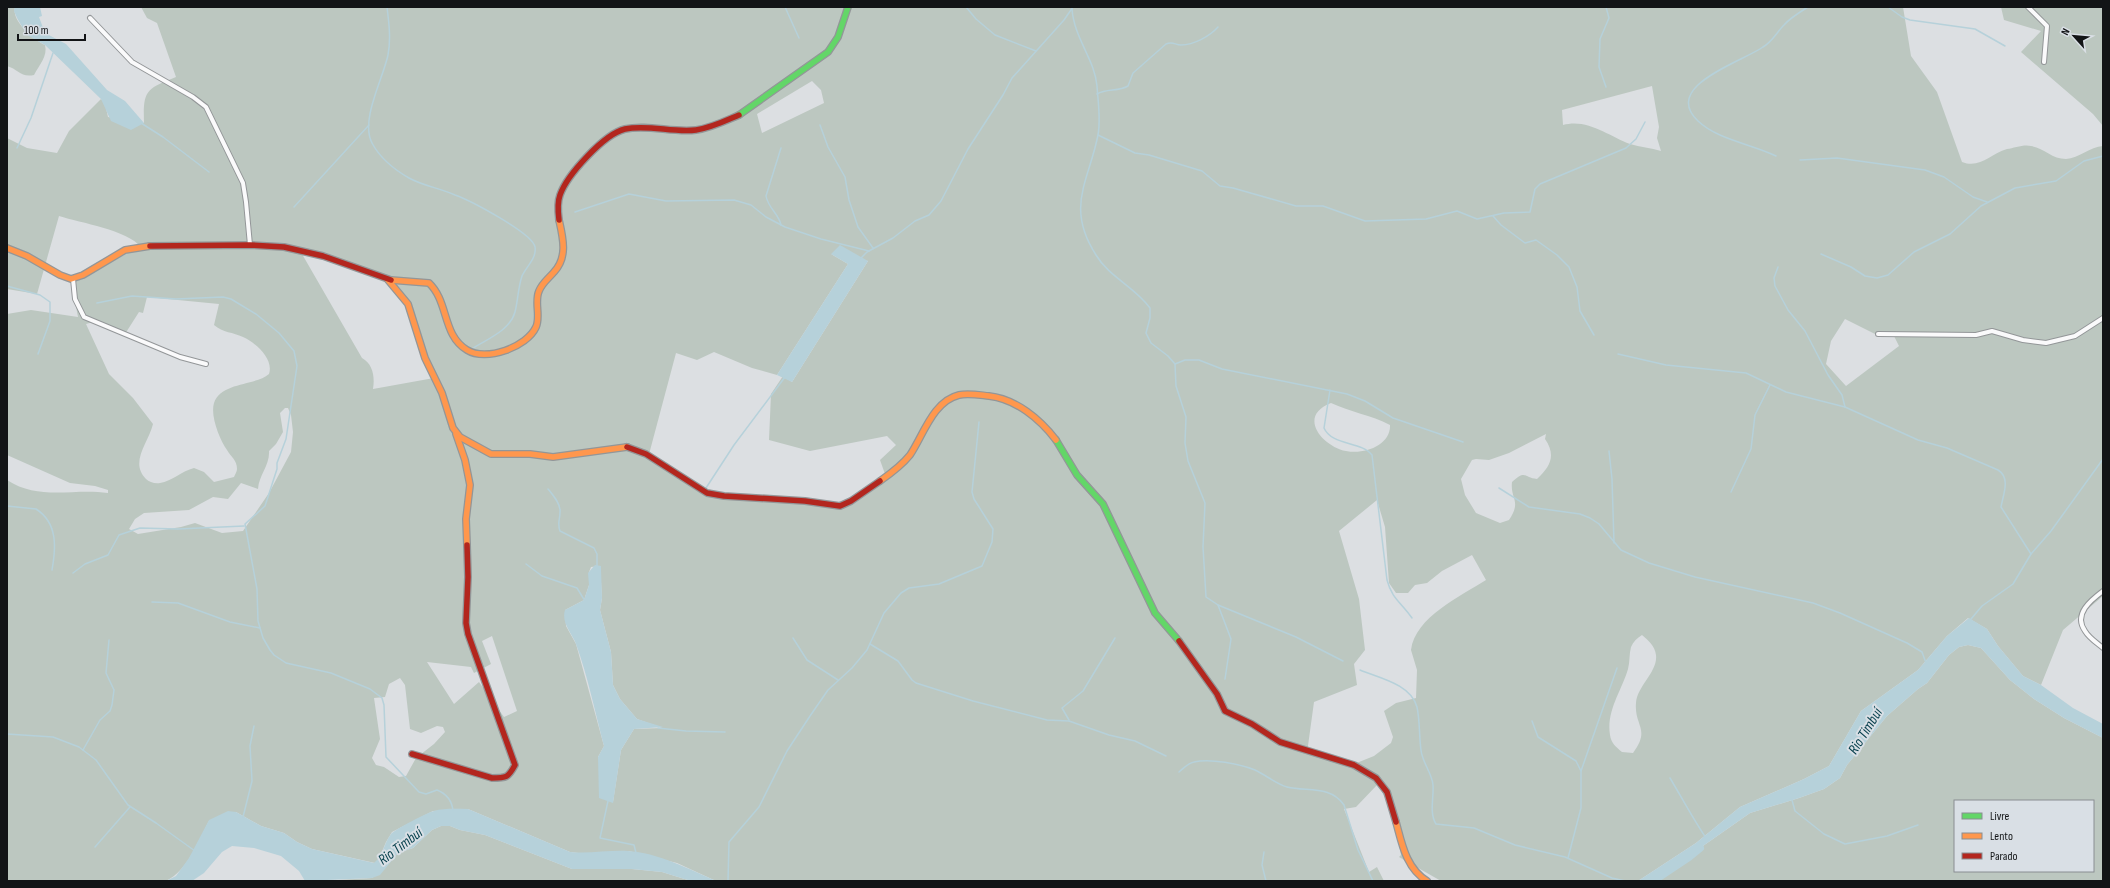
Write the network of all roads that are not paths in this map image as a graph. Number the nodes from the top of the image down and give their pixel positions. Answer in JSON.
{"nodes":[{"id":1,"x":848,"y":7,"type":"edge"},
{"id":2,"x":2028,"y":7,"type":"edge"},
{"id":3,"x":90,"y":18,"type":"dead end"},
{"id":4,"x":2044,"y":62,"type":"dead end"},
{"id":5,"x":250,"y":245,"type":"junction"},
{"id":6,"x":7,"y":248,"type":"edge"},
{"id":7,"x":74,"y":279,"type":"junction"},
{"id":8,"x":388,"y":280,"type":"junction"},
{"id":9,"x":2103,"y":318,"type":"edge"},
{"id":10,"x":1878,"y":334,"type":"dead end"},
{"id":11,"x":206,"y":364,"type":"dead end"},
{"id":12,"x":456,"y":432,"type":"junction"},
{"id":13,"x":2103,"y":591,"type":"edge"},
{"id":14,"x":2103,"y":648,"type":"edge"},
{"id":15,"x":412,"y":754,"type":"dead end"},
{"id":16,"x":1427,"y":881,"type":"edge"}],
"edges":[{"from":1,"to":8,"type":"street"},
{"from":2,"to":4,"type":"street"},
{"from":3,"to":5,"type":"street"},
{"from":5,"to":7,"type":"street"},
{"from":5,"to":8,"type":"street"},
{"from":6,"to":7,"type":"street"},
{"from":7,"to":11,"type":"street"},
{"from":8,"to":12,"type":"street"},
{"from":9,"to":10,"type":"street"},
{"from":12,"to":15,"type":"street"},
{"from":12,"to":16,"type":"street"},
{"from":13,"to":14,"type":"street"}]}
